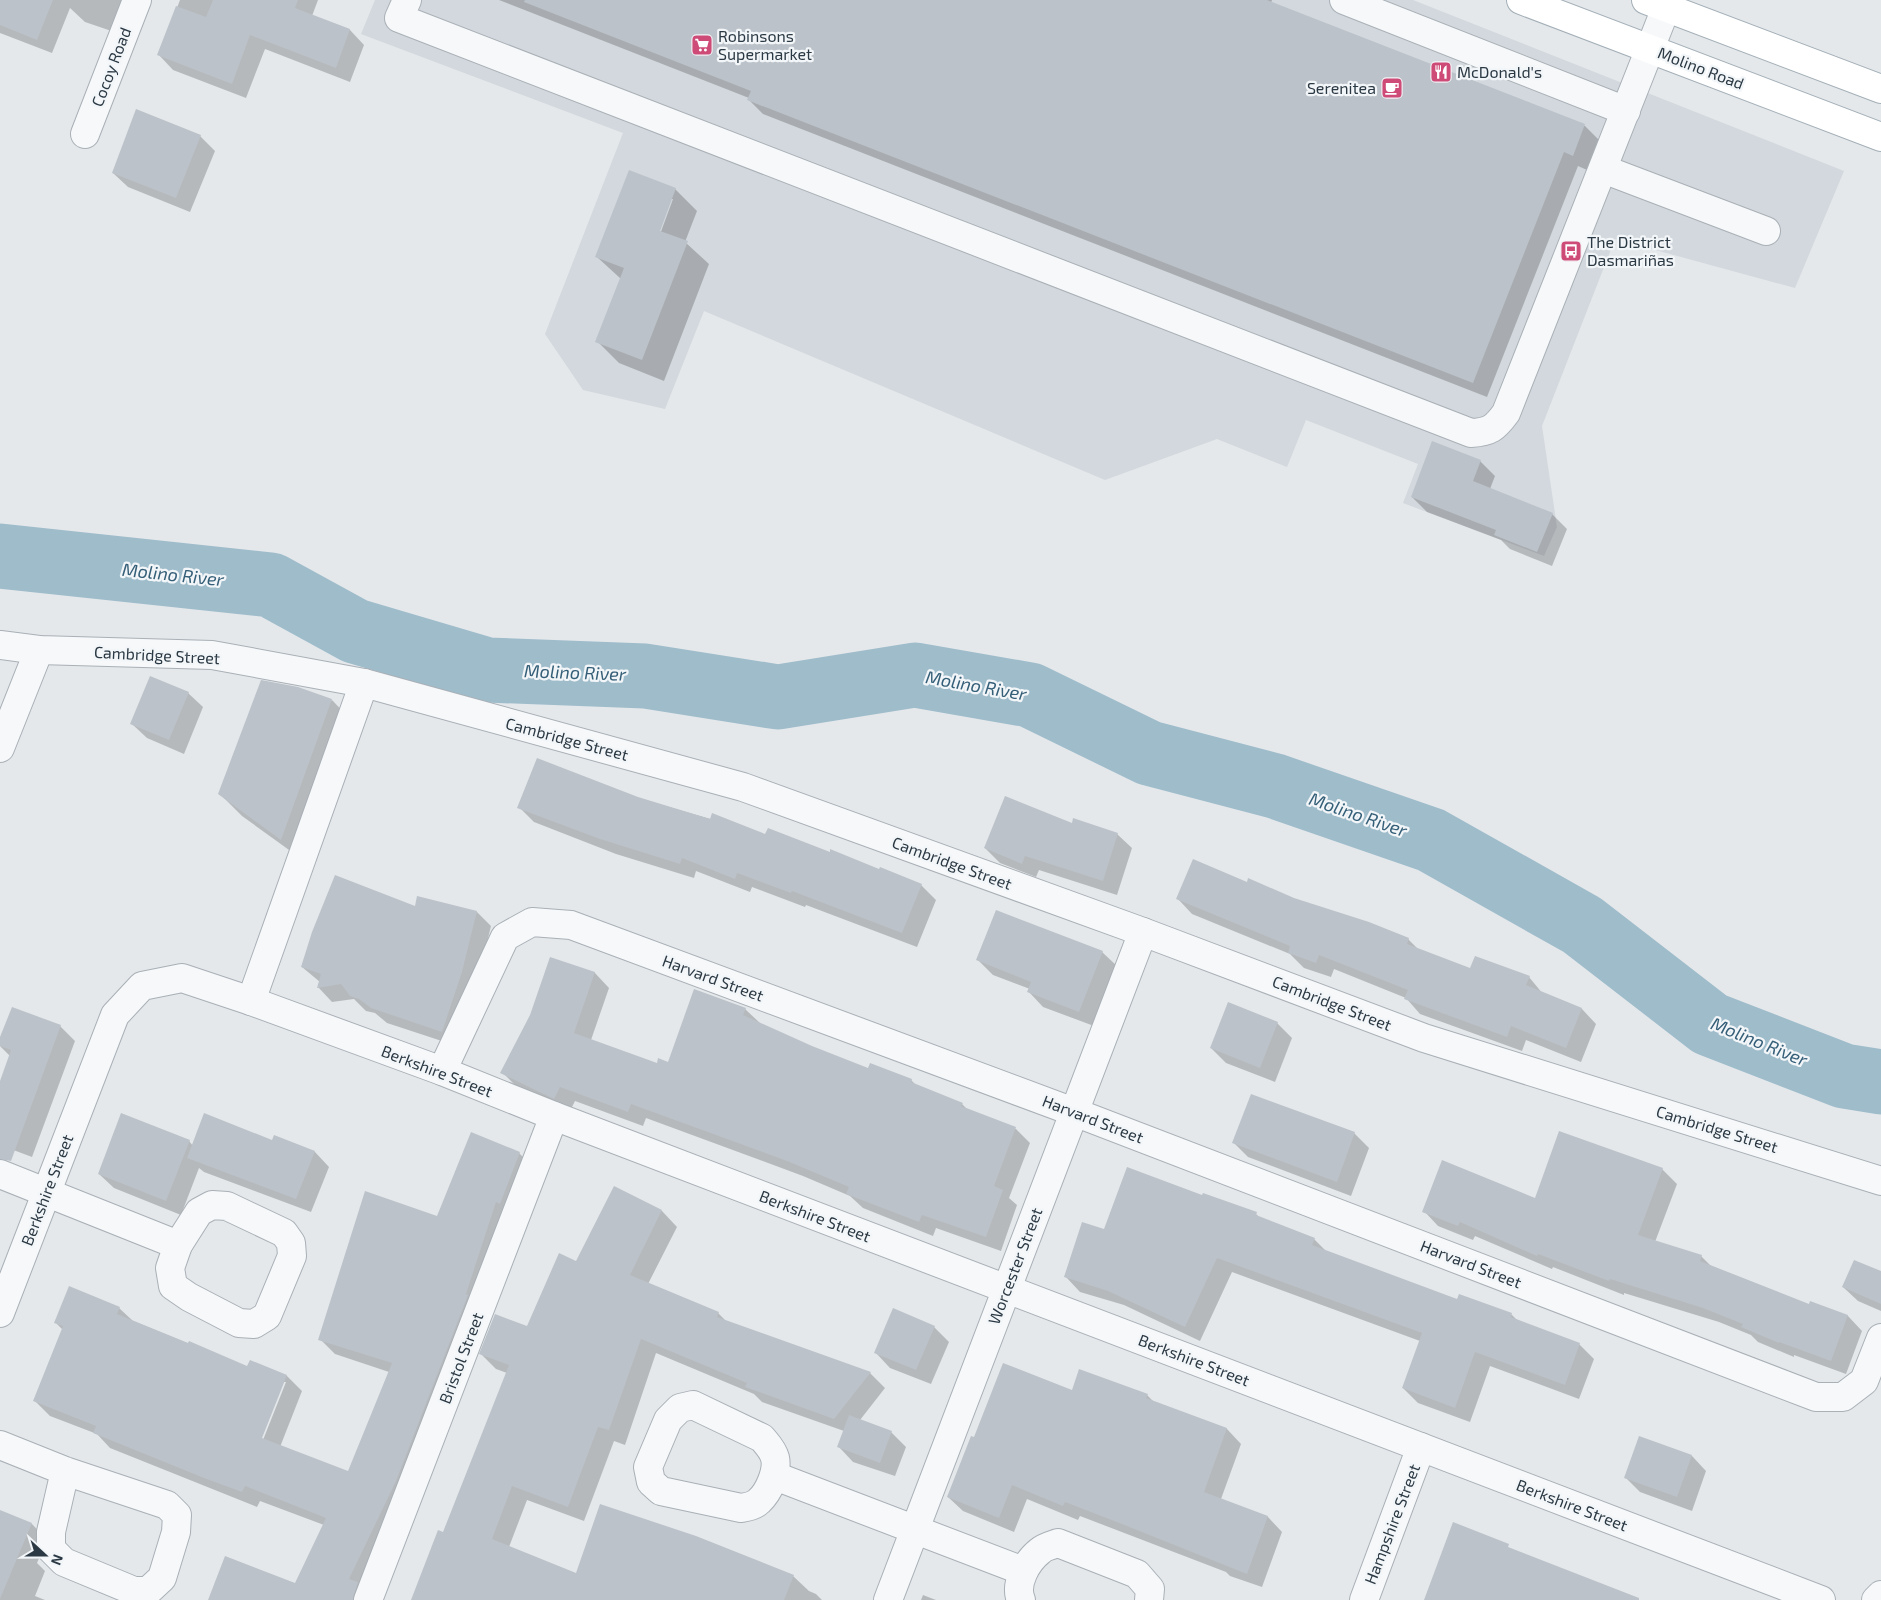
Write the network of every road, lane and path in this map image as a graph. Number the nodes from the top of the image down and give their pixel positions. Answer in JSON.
{"nodes":[{"id":1,"x":137,"y":0,"type":"edge"},
{"id":2,"x":407,"y":0,"type":"edge"},
{"id":3,"x":1344,"y":0,"type":"edge"},
{"id":4,"x":1521,"y":0,"type":"edge"},
{"id":5,"x":1656,"y":4,"type":"edge"},
{"id":6,"x":1651,"y":49,"type":"junction"},
{"id":7,"x":1881,"y":89,"type":"edge"},
{"id":8,"x":1626,"y":112,"type":"junction"},
{"id":9,"x":84,"y":134,"type":"dead end"},
{"id":10,"x":1881,"y":137,"type":"edge"},
{"id":11,"x":1603,"y":169,"type":"junction"},
{"id":12,"x":1766,"y":231,"type":"dead end"},
{"id":13,"x":0,"y":645,"type":"edge"},
{"id":14,"x":39,"y":650,"type":"junction"},
{"id":15,"x":364,"y":682,"type":"junction"},
{"id":16,"x":0,"y":748,"type":"edge"},
{"id":17,"x":1142,"y":932,"type":"junction"},
{"id":18,"x":251,"y":1001,"type":"junction"},
{"id":19,"x":442,"y":1071,"type":"junction"},
{"id":20,"x":1074,"y":1112,"type":"junction"},
{"id":21,"x":554,"y":1116,"type":"junction"},
{"id":22,"x":0,"y":1174,"type":"edge"},
{"id":23,"x":1881,"y":1181,"type":"edge"},
{"id":24,"x":46,"y":1192,"type":"junction"},
{"id":25,"x":178,"y":1245,"type":"junction"},
{"id":26,"x":1007,"y":1289,"type":"junction"},
{"id":27,"x":0,"y":1313,"type":"edge"},
{"id":28,"x":1881,"y":1338,"type":"edge"},
{"id":29,"x":0,"y":1445,"type":"edge"},
{"id":30,"x":1421,"y":1447,"type":"junction"},
{"id":31,"x":65,"y":1471,"type":"junction"},
{"id":32,"x":775,"y":1476,"type":"junction"},
{"id":33,"x":915,"y":1530,"type":"junction"},
{"id":34,"x":1023,"y":1571,"type":"junction"},
{"id":35,"x":1881,"y":1595,"type":"edge"},
{"id":36,"x":368,"y":1600,"type":"edge"},
{"id":37,"x":888,"y":1600,"type":"edge"},
{"id":38,"x":1021,"y":1600,"type":"edge"},
{"id":39,"x":1150,"y":1600,"type":"edge"},
{"id":40,"x":1364,"y":1600,"type":"edge"},
{"id":41,"x":1821,"y":1600,"type":"edge"},
{"id":42,"x":1876,"y":1600,"type":"edge"}],
"edges":[{"from":1,"to":9,"type":"street","name":"Cocoy Road"},
{"from":2,"to":11,"type":"street"},
{"from":3,"to":8,"type":"street"},
{"from":4,"to":6,"type":"main road","name":"Molino Road"},
{"from":5,"to":6,"type":"street"},
{"from":5,"to":7,"type":"main road"},
{"from":6,"to":8,"type":"street"},
{"from":6,"to":10,"type":"main road","name":"Molino Road"},
{"from":8,"to":11,"type":"street"},
{"from":11,"to":12,"type":"street"},
{"from":13,"to":14,"type":"street","name":"Cambridge Street"},
{"from":14,"to":15,"type":"street","name":"Cambridge Street"},
{"from":14,"to":16,"type":"street"},
{"from":15,"to":17,"type":"street","name":"Cambridge Street"},
{"from":15,"to":18,"type":"street"},
{"from":17,"to":20,"type":"street","name":"Worcester Street"},
{"from":17,"to":23,"type":"street","name":"Cambridge Street"},
{"from":18,"to":19,"type":"street","name":"Berkshire Street"},
{"from":18,"to":24,"type":"street","name":"Berkshire Street"},
{"from":19,"to":20,"type":"street","name":"Harvard Street"},
{"from":19,"to":21,"type":"street","name":"Berkshire Street"},
{"from":20,"to":26,"type":"street","name":"Worcester Street"},
{"from":20,"to":28,"type":"street","name":"Harvard Street"},
{"from":21,"to":26,"type":"street","name":"Berkshire Street"},
{"from":21,"to":36,"type":"street","name":"Bristol Street"},
{"from":22,"to":24,"type":"street"},
{"from":24,"to":25,"type":"street"},
{"from":24,"to":27,"type":"street","name":"Berkshire Street"},
{"from":25,"to":25,"type":"street"},
{"from":26,"to":30,"type":"street","name":"Berkshire Street"},
{"from":26,"to":33,"type":"street","name":"Worcester Street"},
{"from":29,"to":31,"type":"street"},
{"from":30,"to":40,"type":"street","name":"Hampshire Street"},
{"from":30,"to":41,"type":"street","name":"Berkshire Street"},
{"from":31,"to":31,"type":"street"},
{"from":32,"to":32,"type":"street"},
{"from":32,"to":33,"type":"street"},
{"from":33,"to":34,"type":"street"},
{"from":33,"to":37,"type":"street","name":"Worcester Street"},
{"from":34,"to":38,"type":"street"},
{"from":34,"to":39,"type":"street"},
{"from":35,"to":42,"type":"street"}]}
